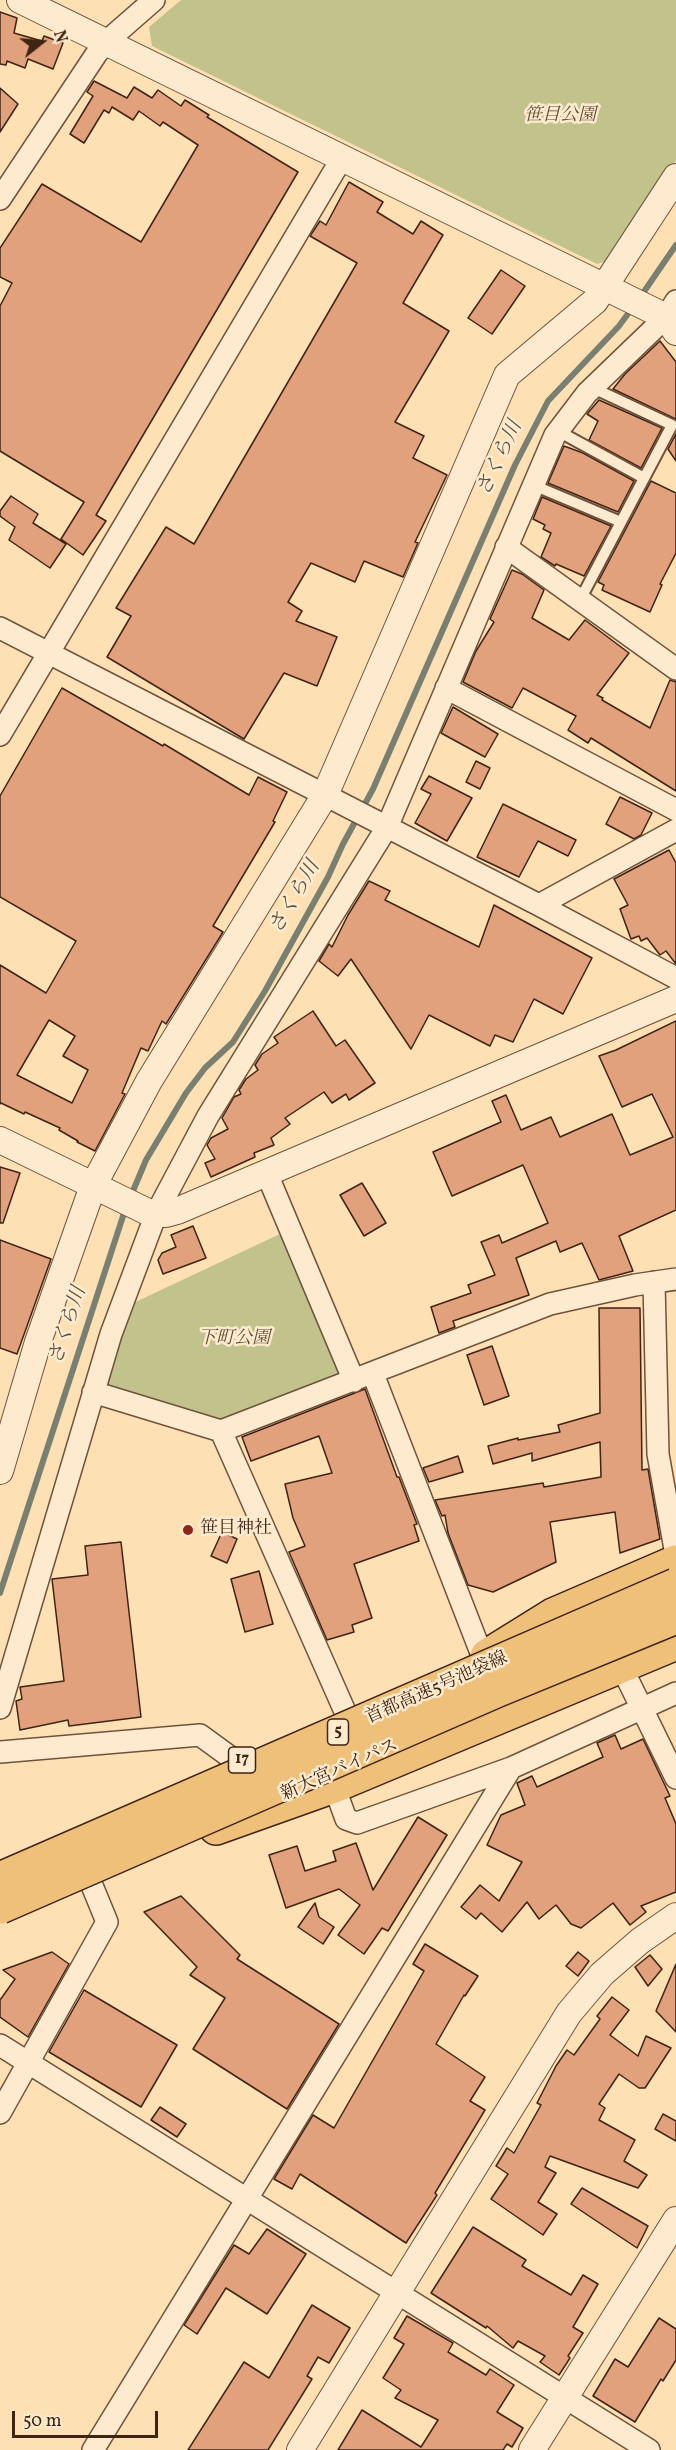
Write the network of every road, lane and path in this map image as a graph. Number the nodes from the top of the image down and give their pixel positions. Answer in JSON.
{"nodes":[{"id":1,"x":20,"y":0,"type":"edge"},
{"id":2,"x":154,"y":0,"type":"edge"},
{"id":3,"x":106,"y":42,"type":"junction"},
{"id":4,"x":342,"y":158,"type":"junction"},
{"id":5,"x":676,"y":177,"type":"edge"},
{"id":6,"x":0,"y":199,"type":"edge"},
{"id":7,"x":610,"y":290,"type":"junction"},
{"id":8,"x":668,"y":315,"type":"edge"},
{"id":9,"x":592,"y":388,"type":"junction"},
{"id":10,"x":558,"y":431,"type":"junction"},
{"id":11,"x":644,"y":478,"type":"junction"},
{"id":12,"x":533,"y":485,"type":"junction"},
{"id":13,"x":621,"y":522,"type":"junction"},
{"id":14,"x":506,"y":547,"type":"junction"},
{"id":15,"x":580,"y":600,"type":"junction"},
{"id":16,"x":0,"y":628,"type":"edge"},
{"id":17,"x":49,"y":654,"type":"junction"},
{"id":18,"x":676,"y":669,"type":"edge"},
{"id":19,"x":446,"y":688,"type":"junction"},
{"id":20,"x":0,"y":735,"type":"edge"},
{"id":21,"x":325,"y":795,"type":"junction"},
{"id":22,"x":676,"y":810,"type":"edge"},
{"id":23,"x":379,"y":823,"type":"junction"},
{"id":24,"x":676,"y":830,"type":"edge"},
{"id":25,"x":539,"y":904,"type":"junction"},
{"id":26,"x":676,"y":978,"type":"edge"},
{"id":27,"x":676,"y":999,"type":"edge"},
{"id":28,"x":0,"y":1140,"type":"edge"},
{"id":29,"x":267,"y":1174,"type":"junction"},
{"id":30,"x":100,"y":1189,"type":"junction"},
{"id":31,"x":153,"y":1214,"type":"junction"},
{"id":32,"x":676,"y":1279,"type":"edge"},
{"id":33,"x":654,"y":1282,"type":"junction"},
{"id":34,"x":363,"y":1377,"type":"junction"},
{"id":35,"x":93,"y":1392,"type":"junction"},
{"id":36,"x":221,"y":1431,"type":"junction"},
{"id":37,"x":0,"y":1471,"type":"edge"},
{"id":38,"x":676,"y":1555,"type":"edge"},
{"id":39,"x":676,"y":1562,"type":"edge"},
{"id":40,"x":676,"y":1585,"type":"edge"},
{"id":41,"x":676,"y":1592,"type":"edge"},
{"id":42,"x":676,"y":1611,"type":"edge"},
{"id":43,"x":676,"y":1617,"type":"edge"},
{"id":44,"x":676,"y":1643,"type":"edge"},
{"id":45,"x":483,"y":1658,"type":"junction"},
{"id":46,"x":621,"y":1666,"type":"junction"},
{"id":47,"x":676,"y":1693,"type":"edge"},
{"id":48,"x":0,"y":1708,"type":"edge"},
{"id":49,"x":642,"y":1709,"type":"junction"},
{"id":50,"x":347,"y":1716,"type":"junction"},
{"id":51,"x":0,"y":1752,"type":"edge"},
{"id":52,"x":237,"y":1762,"type":"junction"},
{"id":53,"x":512,"y":1768,"type":"junction"},
{"id":54,"x":676,"y":1778,"type":"edge"},
{"id":55,"x":334,"y":1786,"type":"junction"},
{"id":56,"x":208,"y":1830,"type":"junction"},
{"id":57,"x":0,"y":1862,"type":"edge"},
{"id":58,"x":0,"y":1879,"type":"edge"},
{"id":59,"x":91,"y":1883,"type":"junction"},
{"id":60,"x":0,"y":1907,"type":"edge"},
{"id":61,"x":676,"y":1916,"type":"edge"},
{"id":62,"x":0,"y":1923,"type":"edge"},
{"id":63,"x":0,"y":2044,"type":"edge"},
{"id":64,"x":28,"y":2062,"type":"junction"},
{"id":65,"x":0,"y":2113,"type":"edge"},
{"id":66,"x":248,"y":2199,"type":"junction"},
{"id":67,"x":676,"y":2220,"type":"edge"},
{"id":68,"x":397,"y":2294,"type":"junction"},
{"id":69,"x":564,"y":2398,"type":"junction"},
{"id":70,"x":93,"y":2450,"type":"edge"},
{"id":71,"x":300,"y":2450,"type":"edge"},
{"id":72,"x":532,"y":2450,"type":"edge"},
{"id":73,"x":649,"y":2450,"type":"edge"}],
"edges":[{"from":1,"to":3,"type":"street"},
{"from":2,"to":3,"type":"street"},
{"from":3,"to":4,"type":"street"},
{"from":3,"to":6,"type":"street"},
{"from":4,"to":7,"type":"street"},
{"from":4,"to":17,"type":"street"},
{"from":5,"to":7,"type":"street"},
{"from":7,"to":8,"type":"street"},
{"from":7,"to":21,"type":"street"},
{"from":8,"to":9,"type":"street"},
{"from":9,"to":10,"type":"street"},
{"from":9,"to":11,"type":"lane"},
{"from":10,"to":11,"type":"lane"},
{"from":10,"to":12,"type":"street"},
{"from":11,"to":13,"type":"lane"},
{"from":12,"to":13,"type":"lane"},
{"from":12,"to":14,"type":"street"},
{"from":13,"to":15,"type":"lane"},
{"from":14,"to":15,"type":"street"},
{"from":14,"to":19,"type":"street"},
{"from":15,"to":18,"type":"street"},
{"from":16,"to":17,"type":"street"},
{"from":17,"to":20,"type":"street"},
{"from":17,"to":21,"type":"street"},
{"from":19,"to":22,"type":"street"},
{"from":19,"to":23,"type":"street"},
{"from":21,"to":23,"type":"street"},
{"from":21,"to":30,"type":"street"},
{"from":23,"to":25,"type":"street"},
{"from":23,"to":31,"type":"street"},
{"from":24,"to":25,"type":"street"},
{"from":25,"to":26,"type":"street"},
{"from":27,"to":29,"type":"street"},
{"from":28,"to":30,"type":"street"},
{"from":29,"to":31,"type":"street"},
{"from":29,"to":34,"type":"street"},
{"from":30,"to":31,"type":"street"},
{"from":30,"to":37,"type":"street"},
{"from":31,"to":35,"type":"street"},
{"from":32,"to":33,"type":"street"},
{"from":33,"to":34,"type":"street"},
{"from":33,"to":38,"type":"street"},
{"from":34,"to":36,"type":"street"},
{"from":34,"to":45,"type":"street"},
{"from":35,"to":36,"type":"street"},
{"from":35,"to":48,"type":"street"},
{"from":36,"to":50,"type":"street"},
{"from":39,"to":45,"type":"highway","number":"17"},
{"from":40,"to":58,"type":"highway","name":"首都高速5号池袋線","number":"5","bridge":true},
{"from":41,"to":45,"type":"highway","number":"17"},
{"from":42,"to":56,"type":"highway","name":"新大宮バイパス"},
{"from":43,"to":60,"type":"highway","name":"首都高速5号池袋線","number":"5","bridge":true},
{"from":44,"to":46,"type":"highway"},
{"from":45,"to":50,"type":"highway","number":"17"},
{"from":46,"to":49,"type":"street"},
{"from":46,"to":55,"type":"highway"},
{"from":47,"to":49,"type":"street"},
{"from":49,"to":53,"type":"street"},
{"from":49,"to":54,"type":"street"},
{"from":50,"to":52,"type":"highway","number":"17"},
{"from":51,"to":52,"type":"street"},
{"from":52,"to":57,"type":"highway","number":"17"},
{"from":53,"to":55,"type":"street"},
{"from":53,"to":66,"type":"street"},
{"from":55,"to":56,"type":"highway"},
{"from":56,"to":59,"type":"highway","name":"新大宮バイパス"},
{"from":59,"to":62,"type":"highway","name":"新大宮バイパス"},
{"from":59,"to":64,"type":"street"},
{"from":61,"to":68,"type":"street"},
{"from":63,"to":64,"type":"street"},
{"from":64,"to":65,"type":"street"},
{"from":64,"to":66,"type":"street"},
{"from":66,"to":68,"type":"street"},
{"from":66,"to":70,"type":"street"},
{"from":67,"to":69,"type":"street"},
{"from":68,"to":69,"type":"street"},
{"from":68,"to":71,"type":"street"},
{"from":69,"to":72,"type":"street"},
{"from":69,"to":73,"type":"street"}]}
